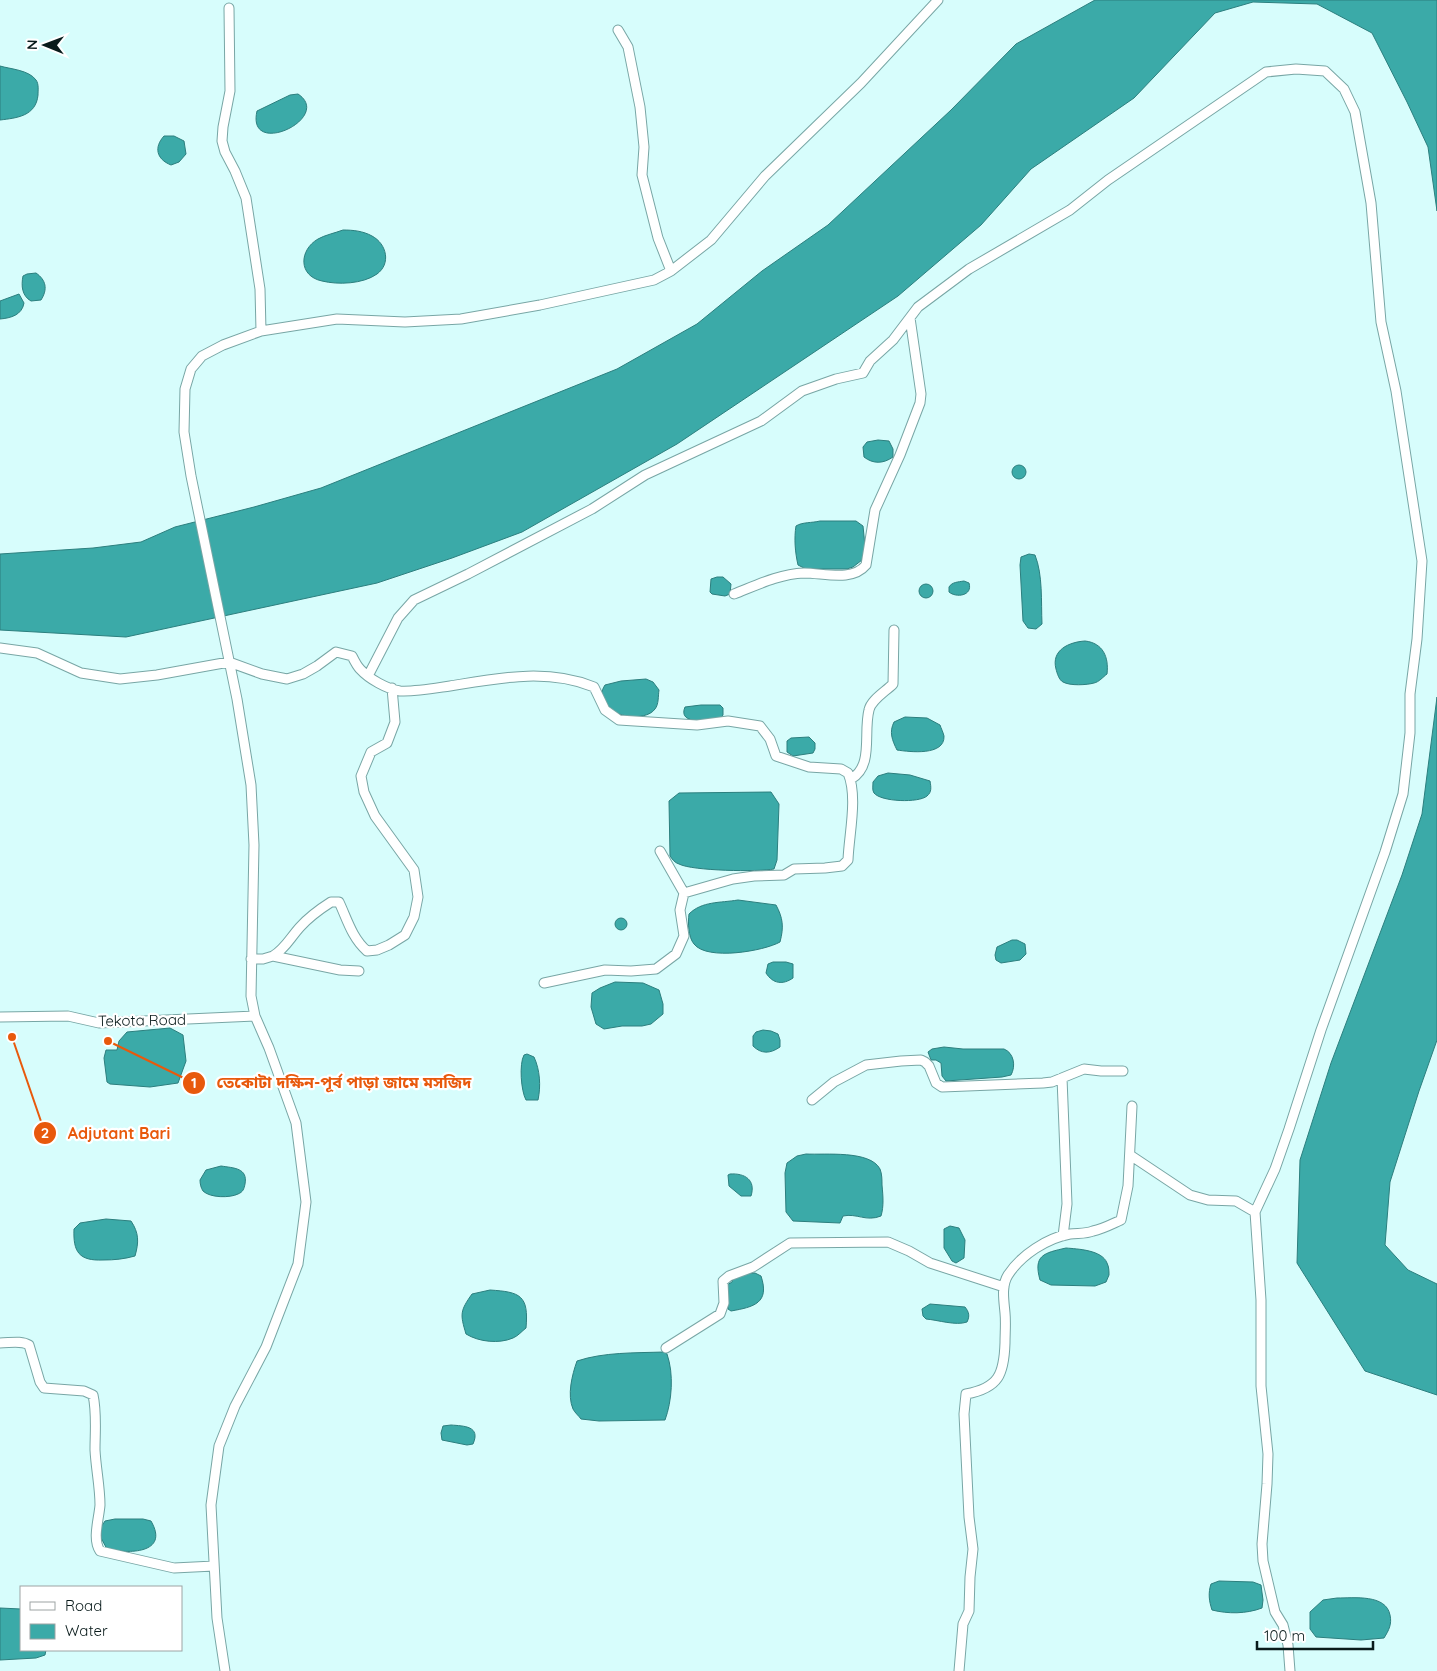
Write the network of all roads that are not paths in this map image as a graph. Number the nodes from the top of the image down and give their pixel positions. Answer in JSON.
{"nodes":[{"id":1,"x":938,"y":0,"type":"edge"},
{"id":2,"x":229,"y":8,"type":"dead end"},
{"id":3,"x":618,"y":30,"type":"dead end"},
{"id":4,"x":671,"y":271,"type":"junction"},
{"id":5,"x":910,"y":318,"type":"junction"},
{"id":6,"x":261,"y":331,"type":"junction"},
{"id":7,"x":734,"y":594,"type":"dead end"},
{"id":8,"x":894,"y":630,"type":"dead end"},
{"id":9,"x":0,"y":648,"type":"edge"},
{"id":10,"x":229,"y":662,"type":"junction"},
{"id":11,"x":368,"y":676,"type":"junction"},
{"id":12,"x":392,"y":688,"type":"junction"},
{"id":13,"x":851,"y":780,"type":"junction"},
{"id":14,"x":660,"y":851,"type":"dead end"},
{"id":15,"x":684,"y":893,"type":"junction"},
{"id":16,"x":273,"y":956,"type":"junction"},
{"id":17,"x":251,"y":959,"type":"junction"},
{"id":18,"x":359,"y":971,"type":"dead end"},
{"id":19,"x":544,"y":983,"type":"dead end"},
{"id":20,"x":255,"y":1016,"type":"junction"},
{"id":21,"x":0,"y":1017,"type":"edge"},
{"id":22,"x":1123,"y":1071,"type":"dead end"},
{"id":23,"x":1062,"y":1078,"type":"junction"},
{"id":24,"x":812,"y":1100,"type":"dead end"},
{"id":25,"x":1132,"y":1106,"type":"dead end"},
{"id":26,"x":1130,"y":1155,"type":"junction"},
{"id":27,"x":1255,"y":1212,"type":"junction"},
{"id":28,"x":1063,"y":1236,"type":"junction"},
{"id":29,"x":1004,"y":1286,"type":"junction"},
{"id":30,"x":0,"y":1343,"type":"edge"},
{"id":31,"x":666,"y":1348,"type":"dead end"},
{"id":32,"x":214,"y":1566,"type":"junction"},
{"id":33,"x":225,"y":1671,"type":"edge"},
{"id":34,"x":959,"y":1671,"type":"edge"},
{"id":35,"x":1290,"y":1671,"type":"edge"}],
"edges":[{"from":1,"to":4,"type":"street"},
{"from":2,"to":6,"type":"street"},
{"from":3,"to":4,"type":"street"},
{"from":4,"to":6,"type":"street"},
{"from":5,"to":7,"type":"street"},
{"from":5,"to":11,"type":"street"},
{"from":5,"to":27,"type":"street"},
{"from":6,"to":10,"type":"street"},
{"from":8,"to":13,"type":"street"},
{"from":9,"to":10,"type":"street"},
{"from":10,"to":11,"type":"street"},
{"from":10,"to":17,"type":"street"},
{"from":11,"to":12,"type":"street"},
{"from":12,"to":13,"type":"street"},
{"from":12,"to":16,"type":"street"},
{"from":13,"to":15,"type":"street"},
{"from":14,"to":15,"type":"street"},
{"from":15,"to":19,"type":"street"},
{"from":16,"to":17,"type":"street"},
{"from":16,"to":18,"type":"street"},
{"from":17,"to":20,"type":"street"},
{"from":20,"to":21,"type":"street","name":"Tekota Road"},
{"from":20,"to":32,"type":"street"},
{"from":22,"to":23,"type":"street"},
{"from":23,"to":24,"type":"street"},
{"from":23,"to":28,"type":"street"},
{"from":25,"to":26,"type":"street"},
{"from":26,"to":27,"type":"street"},
{"from":26,"to":28,"type":"street"},
{"from":27,"to":35,"type":"street"},
{"from":28,"to":29,"type":"street"},
{"from":29,"to":31,"type":"street"},
{"from":29,"to":34,"type":"street"},
{"from":30,"to":32,"type":"street"},
{"from":32,"to":33,"type":"street"}]}
